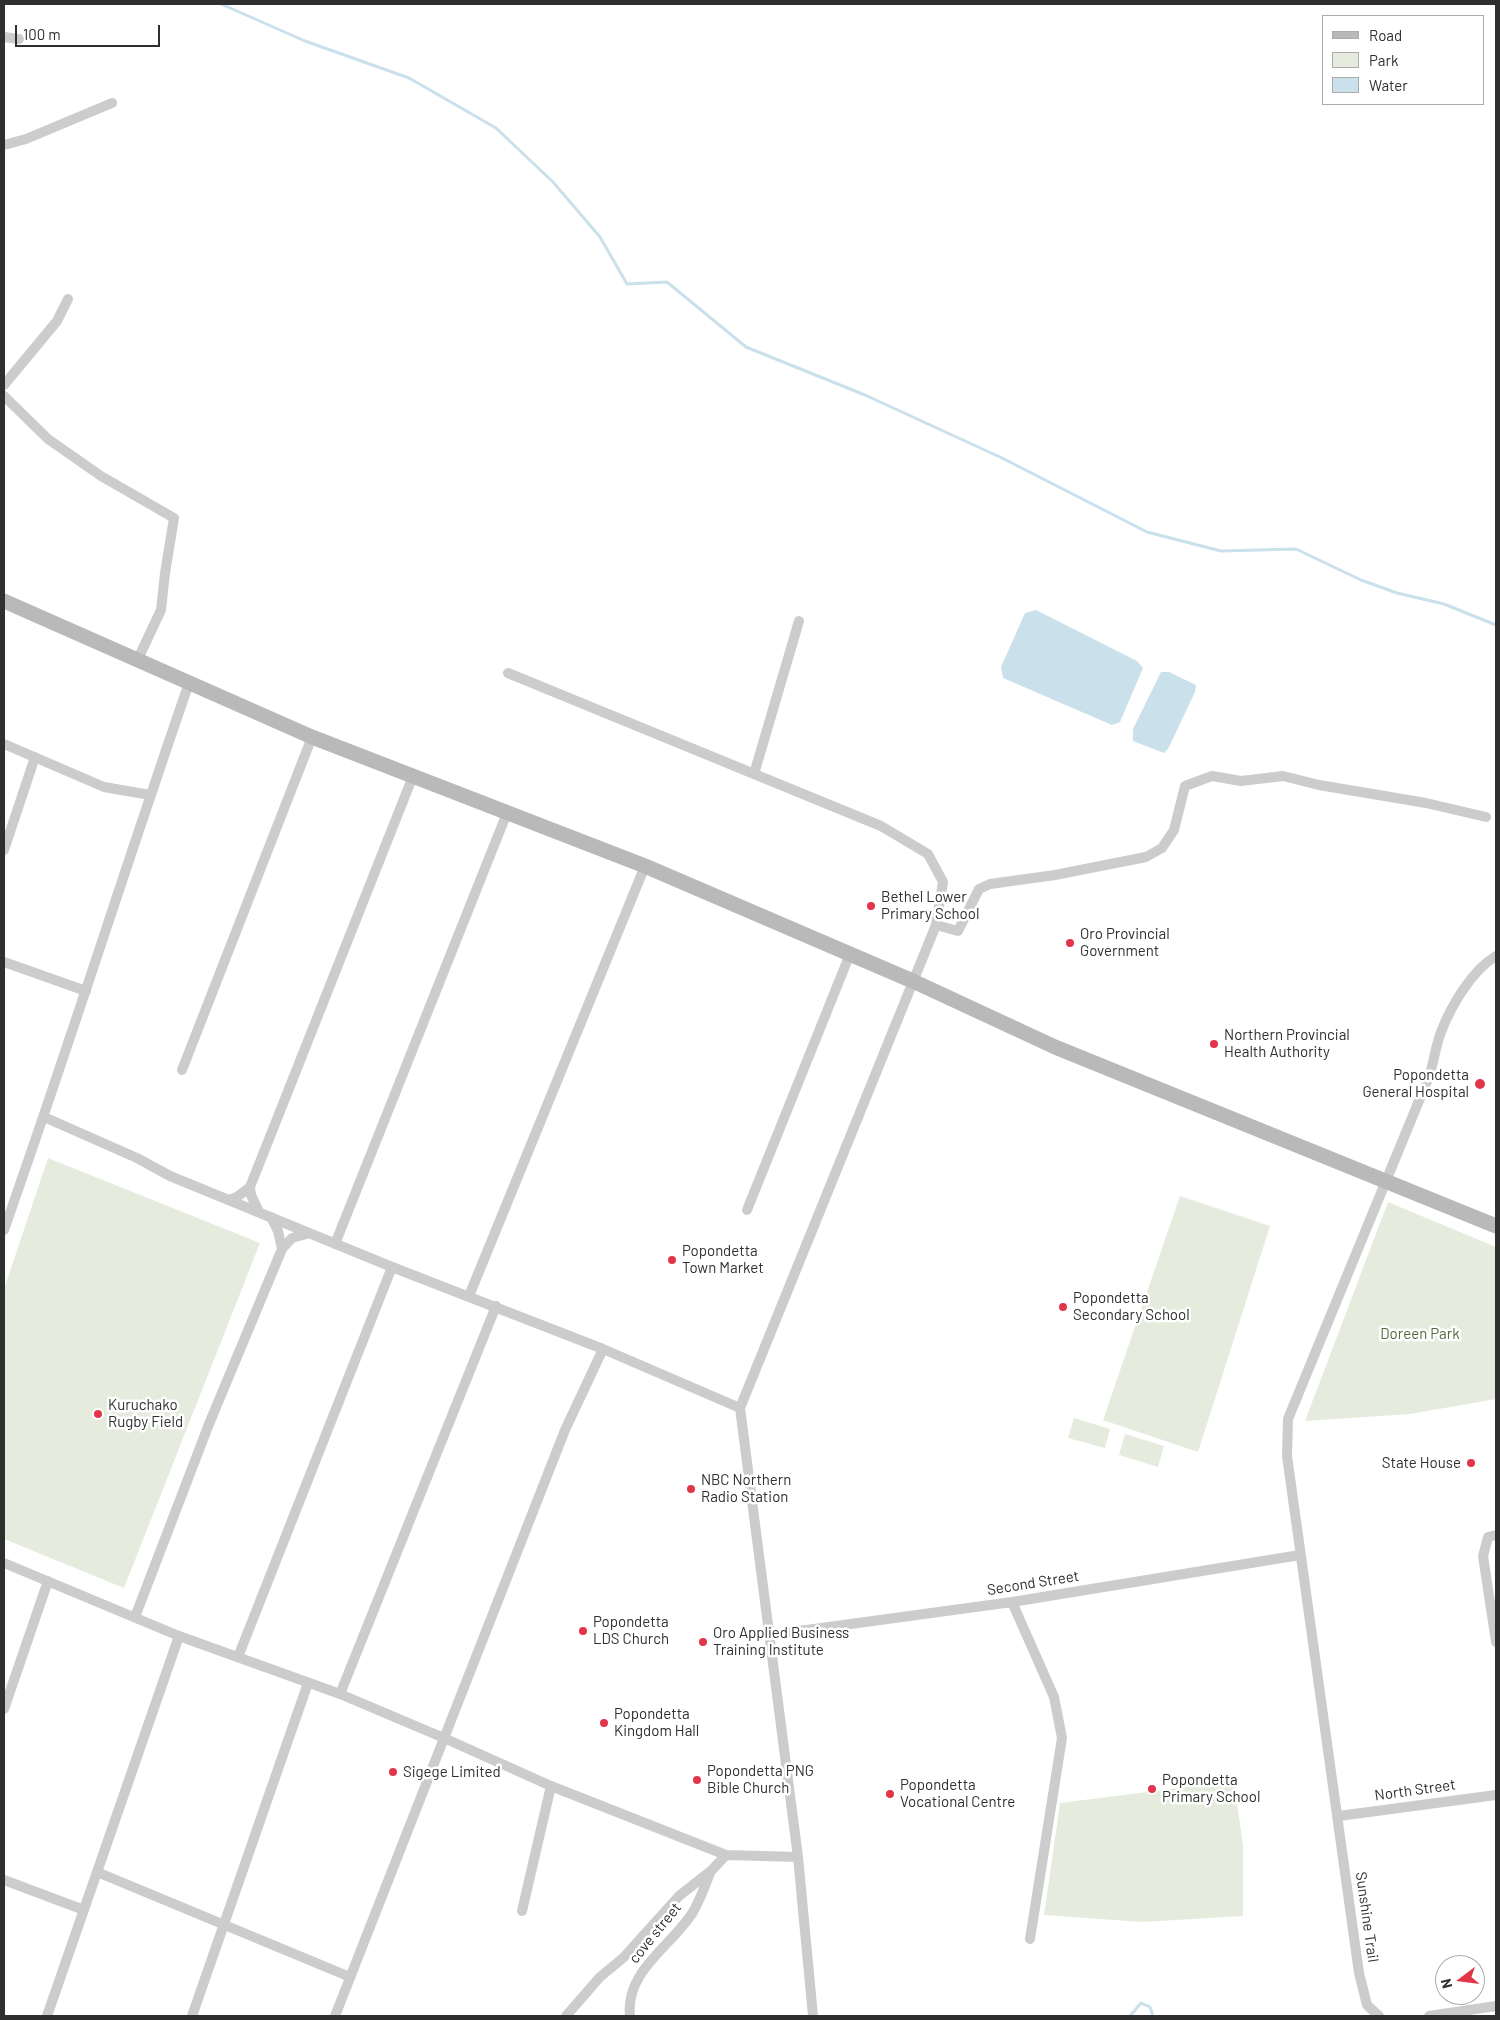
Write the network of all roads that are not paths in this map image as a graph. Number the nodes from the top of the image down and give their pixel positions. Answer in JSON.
{"nodes":[{"id":1,"x":4,"y":37,"type":"edge"},
{"id":2,"x":19,"y":39,"type":"dead end"},
{"id":3,"x":112,"y":103,"type":"dead end"},
{"id":4,"x":4,"y":145,"type":"edge"},
{"id":5,"x":68,"y":300,"type":"dead end"},
{"id":6,"x":4,"y":384,"type":"edge"},
{"id":7,"x":4,"y":396,"type":"edge"},
{"id":8,"x":4,"y":601,"type":"edge"},
{"id":9,"x":799,"y":621,"type":"dead end"},
{"id":10,"x":137,"y":661,"type":"junction"},
{"id":11,"x":508,"y":673,"type":"dead end"},
{"id":12,"x":189,"y":683,"type":"junction"},
{"id":13,"x":312,"y":737,"type":"junction"},
{"id":14,"x":4,"y":744,"type":"edge"},
{"id":15,"x":35,"y":757,"type":"junction"},
{"id":16,"x":754,"y":774,"type":"junction"},
{"id":17,"x":414,"y":776,"type":"junction"},
{"id":18,"x":150,"y":795,"type":"junction"},
{"id":19,"x":507,"y":813,"type":"junction"},
{"id":20,"x":1486,"y":817,"type":"dead end"},
{"id":21,"x":4,"y":850,"type":"edge"},
{"id":22,"x":646,"y":866,"type":"junction"},
{"id":23,"x":936,"y":925,"type":"junction"},
{"id":24,"x":850,"y":954,"type":"junction"},
{"id":25,"x":1496,"y":956,"type":"edge"},
{"id":26,"x":4,"y":962,"type":"edge"},
{"id":27,"x":915,"y":982,"type":"junction"},
{"id":28,"x":86,"y":991,"type":"junction"},
{"id":29,"x":182,"y":1070,"type":"dead end"},
{"id":30,"x":44,"y":1117,"type":"junction"},
{"id":31,"x":1387,"y":1182,"type":"junction"},
{"id":32,"x":250,"y":1187,"type":"junction"},
{"id":33,"x":228,"y":1200,"type":"junction"},
{"id":34,"x":747,"y":1210,"type":"dead end"},
{"id":35,"x":259,"y":1212,"type":"junction"},
{"id":36,"x":271,"y":1217,"type":"junction"},
{"id":37,"x":1496,"y":1226,"type":"edge"},
{"id":38,"x":4,"y":1230,"type":"edge"},
{"id":39,"x":310,"y":1233,"type":"junction"},
{"id":40,"x":335,"y":1244,"type":"junction"},
{"id":41,"x":282,"y":1248,"type":"junction"},
{"id":42,"x":392,"y":1267,"type":"junction"},
{"id":43,"x":469,"y":1296,"type":"junction"},
{"id":44,"x":496,"y":1306,"type":"junction"},
{"id":45,"x":603,"y":1349,"type":"junction"},
{"id":46,"x":740,"y":1408,"type":"junction"},
{"id":47,"x":1496,"y":1535,"type":"edge"},
{"id":48,"x":1300,"y":1555,"type":"junction"},
{"id":49,"x":4,"y":1563,"type":"edge"},
{"id":50,"x":48,"y":1581,"type":"junction"},
{"id":51,"x":1012,"y":1602,"type":"junction"},
{"id":52,"x":135,"y":1618,"type":"junction"},
{"id":53,"x":770,"y":1635,"type":"junction"},
{"id":54,"x":179,"y":1636,"type":"junction"},
{"id":55,"x":1496,"y":1642,"type":"edge"},
{"id":56,"x":238,"y":1657,"type":"junction"},
{"id":57,"x":308,"y":1682,"type":"junction"},
{"id":58,"x":340,"y":1694,"type":"junction"},
{"id":59,"x":4,"y":1710,"type":"edge"},
{"id":60,"x":444,"y":1738,"type":"junction"},
{"id":61,"x":551,"y":1786,"type":"junction"},
{"id":62,"x":1496,"y":1795,"type":"edge"},
{"id":63,"x":1338,"y":1816,"type":"junction"},
{"id":64,"x":726,"y":1855,"type":"junction"},
{"id":65,"x":798,"y":1857,"type":"junction"},
{"id":66,"x":712,"y":1870,"type":"junction"},
{"id":67,"x":97,"y":1872,"type":"junction"},
{"id":68,"x":4,"y":1880,"type":"edge"},
{"id":69,"x":84,"y":1910,"type":"junction"},
{"id":70,"x":522,"y":1911,"type":"dead end"},
{"id":71,"x":222,"y":1924,"type":"junction"},
{"id":72,"x":1030,"y":1939,"type":"dead end"},
{"id":73,"x":350,"y":1978,"type":"junction"},
{"id":74,"x":1367,"y":2005,"type":"junction"},
{"id":75,"x":1496,"y":2006,"type":"edge"},
{"id":76,"x":47,"y":2016,"type":"edge"},
{"id":77,"x":192,"y":2016,"type":"edge"},
{"id":78,"x":335,"y":2016,"type":"edge"},
{"id":79,"x":566,"y":2016,"type":"edge"},
{"id":80,"x":630,"y":2016,"type":"edge"},
{"id":81,"x":813,"y":2016,"type":"edge"},
{"id":82,"x":1368,"y":2016,"type":"edge"},
{"id":83,"x":1378,"y":2016,"type":"edge"},
{"id":84,"x":1429,"y":2016,"type":"edge"}],
"edges":[{"from":1,"to":2,"type":"street"},
{"from":3,"to":4,"type":"street"},
{"from":5,"to":6,"type":"street"},
{"from":7,"to":10,"type":"street"},
{"from":8,"to":10,"type":"main road"},
{"from":9,"to":16,"type":"street"},
{"from":10,"to":12,"type":"main road"},
{"from":11,"to":16,"type":"street"},
{"from":12,"to":13,"type":"main road"},
{"from":12,"to":18,"type":"street"},
{"from":13,"to":17,"type":"main road"},
{"from":13,"to":29,"type":"street"},
{"from":14,"to":15,"type":"street"},
{"from":15,"to":18,"type":"street"},
{"from":15,"to":21,"type":"street"},
{"from":16,"to":23,"type":"street"},
{"from":17,"to":19,"type":"main road"},
{"from":17,"to":32,"type":"street"},
{"from":18,"to":28,"type":"street"},
{"from":19,"to":22,"type":"main road"},
{"from":19,"to":40,"type":"street"},
{"from":20,"to":23,"type":"street"},
{"from":22,"to":24,"type":"main road"},
{"from":22,"to":43,"type":"street"},
{"from":23,"to":27,"type":"street"},
{"from":24,"to":27,"type":"main road"},
{"from":24,"to":34,"type":"street"},
{"from":25,"to":31,"type":"street","name":"Sunshine Trail"},
{"from":26,"to":28,"type":"street"},
{"from":27,"to":31,"type":"main road"},
{"from":27,"to":46,"type":"street"},
{"from":28,"to":30,"type":"street"},
{"from":30,"to":33,"type":"street"},
{"from":30,"to":38,"type":"street"},
{"from":31,"to":37,"type":"main road"},
{"from":31,"to":48,"type":"street","name":"Sunshine Trail"},
{"from":32,"to":33,"type":"street"},
{"from":32,"to":35,"type":"street"},
{"from":33,"to":35,"type":"street"},
{"from":35,"to":36,"type":"street"},
{"from":36,"to":39,"type":"street"},
{"from":36,"to":41,"type":"street"},
{"from":39,"to":40,"type":"street"},
{"from":39,"to":41,"type":"street"},
{"from":40,"to":42,"type":"street"},
{"from":41,"to":52,"type":"street"},
{"from":42,"to":43,"type":"street"},
{"from":42,"to":56,"type":"street"},
{"from":43,"to":44,"type":"street"},
{"from":44,"to":45,"type":"street"},
{"from":44,"to":58,"type":"street"},
{"from":45,"to":46,"type":"street"},
{"from":45,"to":60,"type":"street"},
{"from":46,"to":53,"type":"street"},
{"from":47,"to":55,"type":"street"},
{"from":48,"to":51,"type":"street","name":"Second Street"},
{"from":48,"to":63,"type":"street","name":"Sunshine Trail"},
{"from":49,"to":50,"type":"street"},
{"from":50,"to":52,"type":"street"},
{"from":50,"to":59,"type":"street"},
{"from":51,"to":53,"type":"street","name":"Second Street"},
{"from":51,"to":72,"type":"street"},
{"from":52,"to":54,"type":"street"},
{"from":53,"to":65,"type":"street"},
{"from":54,"to":56,"type":"street"},
{"from":54,"to":67,"type":"street"},
{"from":56,"to":57,"type":"street"},
{"from":57,"to":58,"type":"street"},
{"from":57,"to":71,"type":"street"},
{"from":58,"to":60,"type":"street"},
{"from":60,"to":61,"type":"street"},
{"from":60,"to":73,"type":"street"},
{"from":61,"to":64,"type":"street"},
{"from":61,"to":70,"type":"street"},
{"from":62,"to":63,"type":"street","name":"North Street"},
{"from":63,"to":74,"type":"street","name":"Sunshine Trail"},
{"from":64,"to":65,"type":"street"},
{"from":64,"to":66,"type":"street"},
{"from":65,"to":81,"type":"street"},
{"from":66,"to":79,"type":"street"},
{"from":66,"to":80,"type":"street","name":"cove street"},
{"from":67,"to":69,"type":"street"},
{"from":67,"to":71,"type":"street"},
{"from":68,"to":69,"type":"street"},
{"from":69,"to":76,"type":"street"},
{"from":71,"to":73,"type":"street"},
{"from":71,"to":77,"type":"street"},
{"from":73,"to":78,"type":"street"},
{"from":74,"to":82,"type":"street","name":"Sunshine Trail"},
{"from":74,"to":83,"type":"street"},
{"from":75,"to":84,"type":"street"}]}
